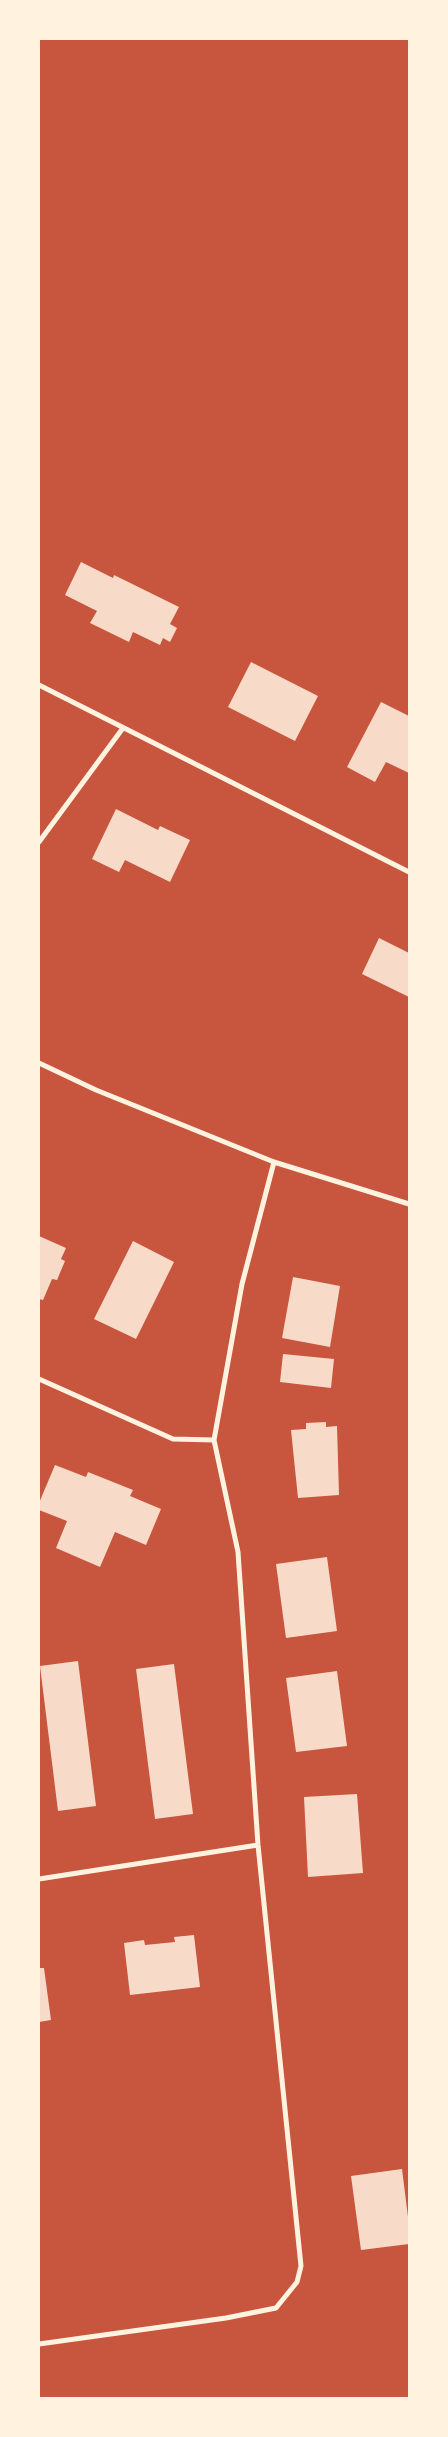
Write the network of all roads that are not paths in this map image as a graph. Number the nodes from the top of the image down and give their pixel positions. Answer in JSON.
{"nodes":[{"id":1,"x":39,"y":685,"type":"edge"},
{"id":2,"x":123,"y":728,"type":"junction"},
{"id":3,"x":39,"y":842,"type":"edge"},
{"id":4,"x":409,"y":872,"type":"edge"},
{"id":5,"x":39,"y":1063,"type":"edge"},
{"id":6,"x":274,"y":1162,"type":"junction"},
{"id":7,"x":409,"y":1204,"type":"edge"},
{"id":8,"x":39,"y":1379,"type":"edge"},
{"id":9,"x":214,"y":1440,"type":"junction"},
{"id":10,"x":258,"y":1845,"type":"junction"},
{"id":11,"x":39,"y":1879,"type":"edge"},
{"id":12,"x":39,"y":2344,"type":"edge"}],
"edges":[{"from":1,"to":2,"type":"street"},
{"from":2,"to":3,"type":"street"},
{"from":2,"to":4,"type":"street"},
{"from":5,"to":6,"type":"street"},
{"from":6,"to":7,"type":"street"},
{"from":6,"to":9,"type":"street"},
{"from":8,"to":9,"type":"street"},
{"from":9,"to":10,"type":"street"},
{"from":10,"to":11,"type":"street"},
{"from":10,"to":12,"type":"street"}]}
